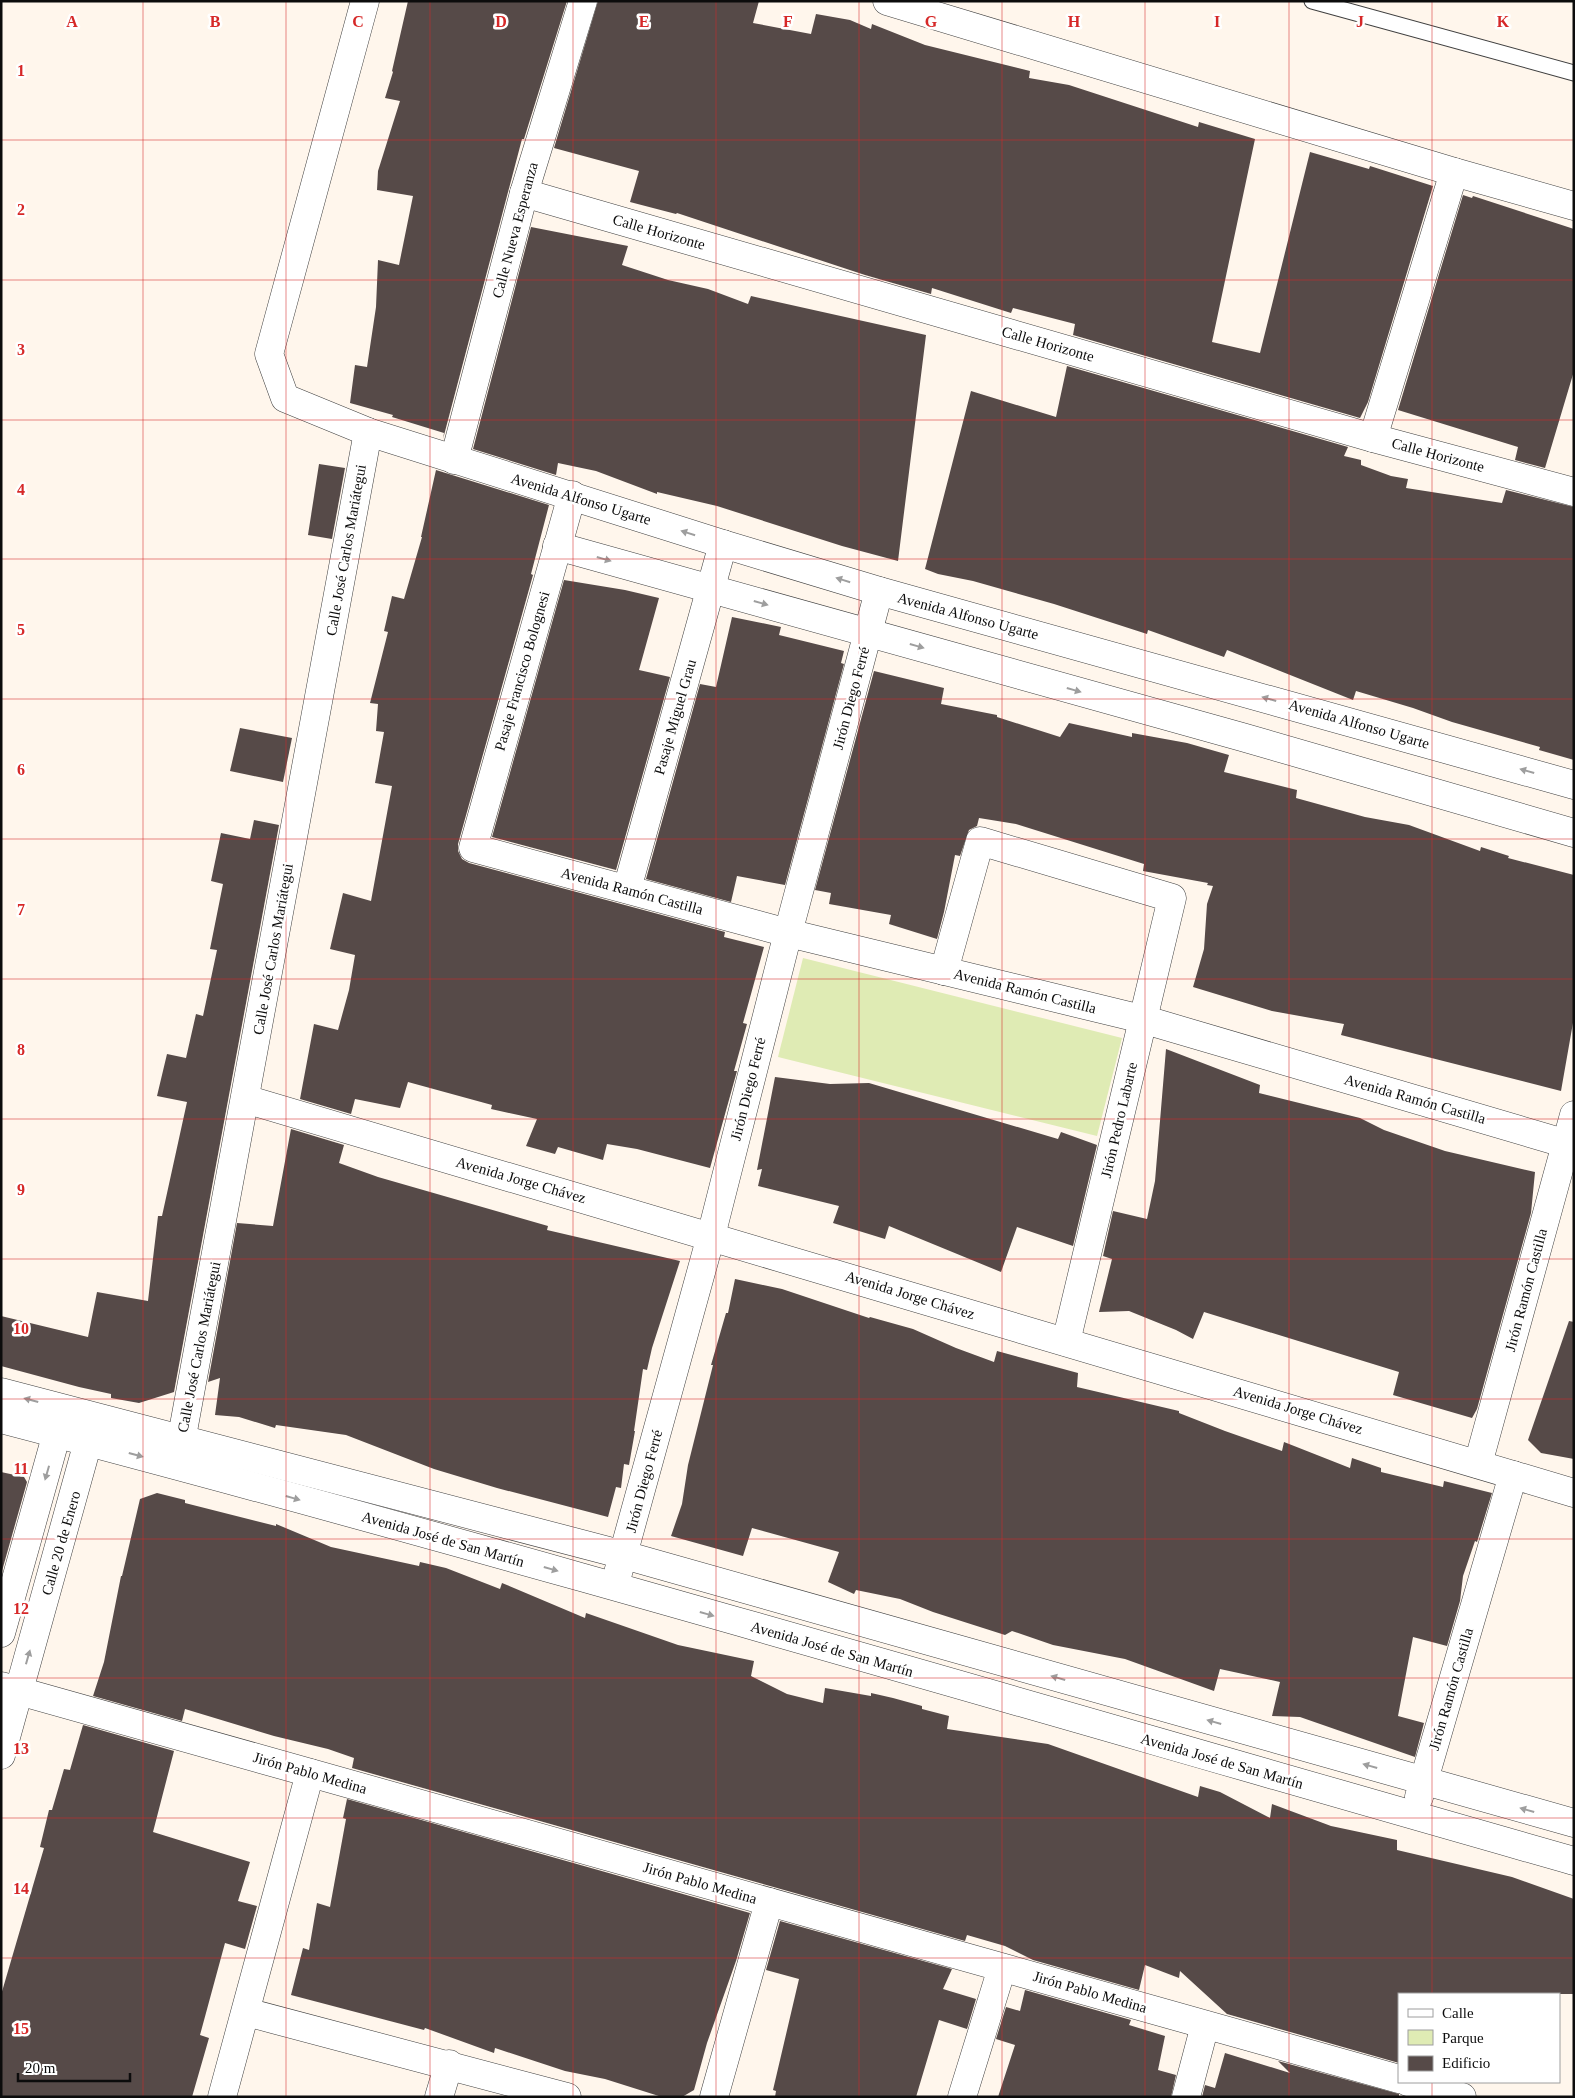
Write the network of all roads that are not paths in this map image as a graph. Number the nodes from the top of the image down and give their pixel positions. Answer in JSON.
{"nodes":[{"id":1,"x":365,"y":1,"type":"edge"},
{"id":2,"x":583,"y":1,"type":"edge"},
{"id":3,"x":887,"y":1,"type":"edge"},
{"id":4,"x":1312,"y":1,"type":"edge"},
{"id":5,"x":1574,"y":72,"type":"edge"},
{"id":6,"x":1454,"y":172,"type":"junction"},
{"id":7,"x":524,"y":193,"type":"junction"},
{"id":8,"x":1574,"y":206,"type":"edge"},
{"id":9,"x":368,"y":432,"type":"junction"},
{"id":10,"x":1373,"y":438,"type":"junction"},
{"id":11,"x":454,"y":460,"type":"junction"},
{"id":12,"x":1574,"y":492,"type":"edge"},
{"id":13,"x":572,"y":495,"type":"junction"},
{"id":14,"x":722,"y":544,"type":"junction"},
{"id":15,"x":557,"y":546,"type":"junction"},
{"id":16,"x":710,"y":589,"type":"junction"},
{"id":17,"x":879,"y":591,"type":"junction"},
{"id":18,"x":868,"y":632,"type":"junction"},
{"id":19,"x":1574,"y":784,"type":"edge"},
{"id":20,"x":1574,"y":833,"type":"edge"},
{"id":21,"x":472,"y":848,"type":"joint"},
{"id":22,"x":627,"y":889,"type":"junction"},
{"id":23,"x":788,"y":933,"type":"junction"},
{"id":24,"x":944,"y":971,"type":"junction"},
{"id":25,"x":1142,"y":1019,"type":"junction"},
{"id":26,"x":245,"y":1099,"type":"junction"},
{"id":27,"x":1574,"y":1115,"type":"edge"},
{"id":28,"x":1570,"y":1145,"type":"edge"},
{"id":29,"x":711,"y":1236,"type":"junction"},
{"id":30,"x":1066,"y":1342,"type":"junction"},
{"id":31,"x":1,"y":1392,"type":"edge"},
{"id":32,"x":1,"y":1420,"type":"edge"},
{"id":33,"x":60,"y":1422,"type":"junction"},
{"id":34,"x":92,"y":1430,"type":"junction"},
{"id":35,"x":179,"y":1453,"type":"junction"},
{"id":36,"x":1478,"y":1464,"type":"junction"},
{"id":37,"x":1513,"y":1475,"type":"junction"},
{"id":38,"x":1574,"y":1493,"type":"edge"},
{"id":39,"x":624,"y":1555,"type":"junction"},
{"id":40,"x":614,"y":1587,"type":"junction"},
{"id":41,"x":1,"y":1633,"type":"edge"},
{"id":42,"x":10,"y":1689,"type":"edge"},
{"id":43,"x":3,"y":1743,"type":"edge"},
{"id":44,"x":310,"y":1773,"type":"junction"},
{"id":45,"x":1424,"y":1781,"type":"junction"},
{"id":46,"x":1414,"y":1816,"type":"junction"},
{"id":47,"x":1574,"y":1823,"type":"edge"},
{"id":48,"x":1574,"y":1861,"type":"edge"},
{"id":49,"x":769,"y":1902,"type":"junction"},
{"id":50,"x":1002,"y":1968,"type":"junction"},
{"id":51,"x":246,"y":2012,"type":"junction"},
{"id":52,"x":1205,"y":2025,"type":"junction"},
{"id":53,"x":449,"y":2064,"type":"junction"},
{"id":54,"x":1398,"y":2079,"type":"edge"},
{"id":55,"x":1411,"y":2083,"type":"edge"},
{"id":56,"x":1456,"y":2096,"type":"edge"},
{"id":57,"x":222,"y":2097,"type":"edge"},
{"id":58,"x":440,"y":2097,"type":"edge"},
{"id":59,"x":567,"y":2097,"type":"edge"},
{"id":60,"x":714,"y":2097,"type":"edge"},
{"id":61,"x":962,"y":2097,"type":"edge"},
{"id":62,"x":1186,"y":2097,"type":"edge"}],
"edges":[{"from":1,"to":9,"type":"street","name":"Avenida Alfonso Ugarte"},
{"from":2,"to":7,"type":"street","name":"Calle Nueva Esperanza"},
{"from":3,"to":6,"type":"street"},
{"from":4,"to":5,"type":"lane"},
{"from":6,"to":8,"type":"street"},
{"from":6,"to":10,"type":"street"},
{"from":7,"to":10,"type":"street","name":"Calle Horizonte"},
{"from":7,"to":11,"type":"street","name":"Calle Nueva Esperanza"},
{"from":9,"to":11,"type":"street","name":"Avenida Alfonso Ugarte"},
{"from":9,"to":26,"type":"street","name":"Calle José Carlos Mariátegui"},
{"from":10,"to":12,"type":"street","name":"Calle Horizonte"},
{"from":11,"to":13,"type":"street","name":"Avenida Alfonso Ugarte"},
{"from":14,"to":13,"type":"street","name":"Avenida Alfonso Ugarte","one_way":true},
{"from":13,"to":15,"type":"street","name":"Pasaje Francisco Bolognesi"},
{"from":14,"to":16,"type":"street","name":"Pasaje Miguel Grau"},
{"from":17,"to":14,"type":"street","name":"Avenida Alfonso Ugarte","one_way":true},
{"from":15,"to":16,"type":"street","one_way":true},
{"from":15,"to":21,"type":"street","name":"Pasaje Francisco Bolognesi"},
{"from":16,"to":18,"type":"street","one_way":true},
{"from":16,"to":22,"type":"street","name":"Pasaje Miguel Grau"},
{"from":17,"to":18,"type":"street","name":"Jirón Diego Ferré"},
{"from":19,"to":17,"type":"street","name":"Avenida Alfonso Ugarte","one_way":true},
{"from":18,"to":20,"type":"street","one_way":true},
{"from":18,"to":23,"type":"street","name":"Jirón Diego Ferré"},
{"from":21,"to":22,"type":"street","name":"Avenida Ramón Castilla"},
{"from":22,"to":23,"type":"street","name":"Avenida Ramón Castilla"},
{"from":23,"to":24,"type":"street","name":"Avenida Ramón Castilla"},
{"from":23,"to":29,"type":"street","name":"Jirón Diego Ferré"},
{"from":24,"to":25,"type":"street","name":"Avenida Ramón Castilla"},
{"from":24,"to":25,"type":"street","name":"Jirón Pedro Labarte"},
{"from":25,"to":28,"type":"street","name":"Avenida Ramón Castilla"},
{"from":25,"to":30,"type":"street","name":"Jirón Pedro Labarte"},
{"from":26,"to":29,"type":"street","name":"Avenida Jorge Chávez"},
{"from":26,"to":35,"type":"street","name":"Calle José Carlos Mariátegui"},
{"from":27,"to":28,"type":"street","name":"Jirón Ramón Castilla"},
{"from":28,"to":36,"type":"street","name":"Jirón Ramón Castilla"},
{"from":29,"to":30,"type":"street","name":"Avenida Jorge Chávez"},
{"from":29,"to":39,"type":"street","name":"Jirón Diego Ferré"},
{"from":30,"to":36,"type":"street","name":"Avenida Jorge Chávez"},
{"from":33,"to":31,"type":"street","one_way":true},
{"from":32,"to":33,"type":"street"},
{"from":33,"to":34,"type":"street","name":"Avenida José de San Martín"},
{"from":33,"to":41,"type":"street","one_way":true},
{"from":34,"to":35,"type":"street","name":"Avenida José de San Martín"},
{"from":42,"to":34,"type":"street","name":"Calle 20 de Enero","one_way":true},
{"from":35,"to":39,"type":"street","name":"Avenida José de San Martín"},
{"from":35,"to":40,"type":"street","name":"Avenida José de San Martín","one_way":true},
{"from":36,"to":37,"type":"street","name":"Avenida Jorge Chávez"},
{"from":37,"to":38,"type":"street","name":"Avenida Jorge Chávez"},
{"from":37,"to":45,"type":"street","name":"Jirón Ramón Castilla"},
{"from":39,"to":40,"type":"street","name":"Jirón Diego Ferré"},
{"from":45,"to":39,"type":"street","name":"Avenida José de San Martín","one_way":true},
{"from":40,"to":46,"type":"street","name":"Avenida José de San Martín","one_way":true},
{"from":42,"to":43,"type":"street","name":"Calle 20 de Enero"},
{"from":42,"to":44,"type":"street","name":"Jirón Pablo Medina"},
{"from":44,"to":49,"type":"street","name":"Jirón Pablo Medina"},
{"from":44,"to":51,"type":"street"},
{"from":45,"to":46,"type":"street","name":"Jirón Ramón Castilla"},
{"from":47,"to":45,"type":"street","name":"Avenida José de San Martín","one_way":true},
{"from":46,"to":48,"type":"street","name":"Avenida José de San Martín"},
{"from":49,"to":50,"type":"street","name":"Jirón Pablo Medina"},
{"from":49,"to":60,"type":"street"},
{"from":50,"to":52,"type":"street","name":"Jirón Pablo Medina"},
{"from":50,"to":61,"type":"street"},
{"from":51,"to":53,"type":"street"},
{"from":51,"to":57,"type":"street"},
{"from":52,"to":54,"type":"street","name":"Jirón Pablo Medina"},
{"from":52,"to":62,"type":"street"},
{"from":53,"to":58,"type":"street"},
{"from":53,"to":59,"type":"street"},
{"from":55,"to":56,"type":"street"}]}
